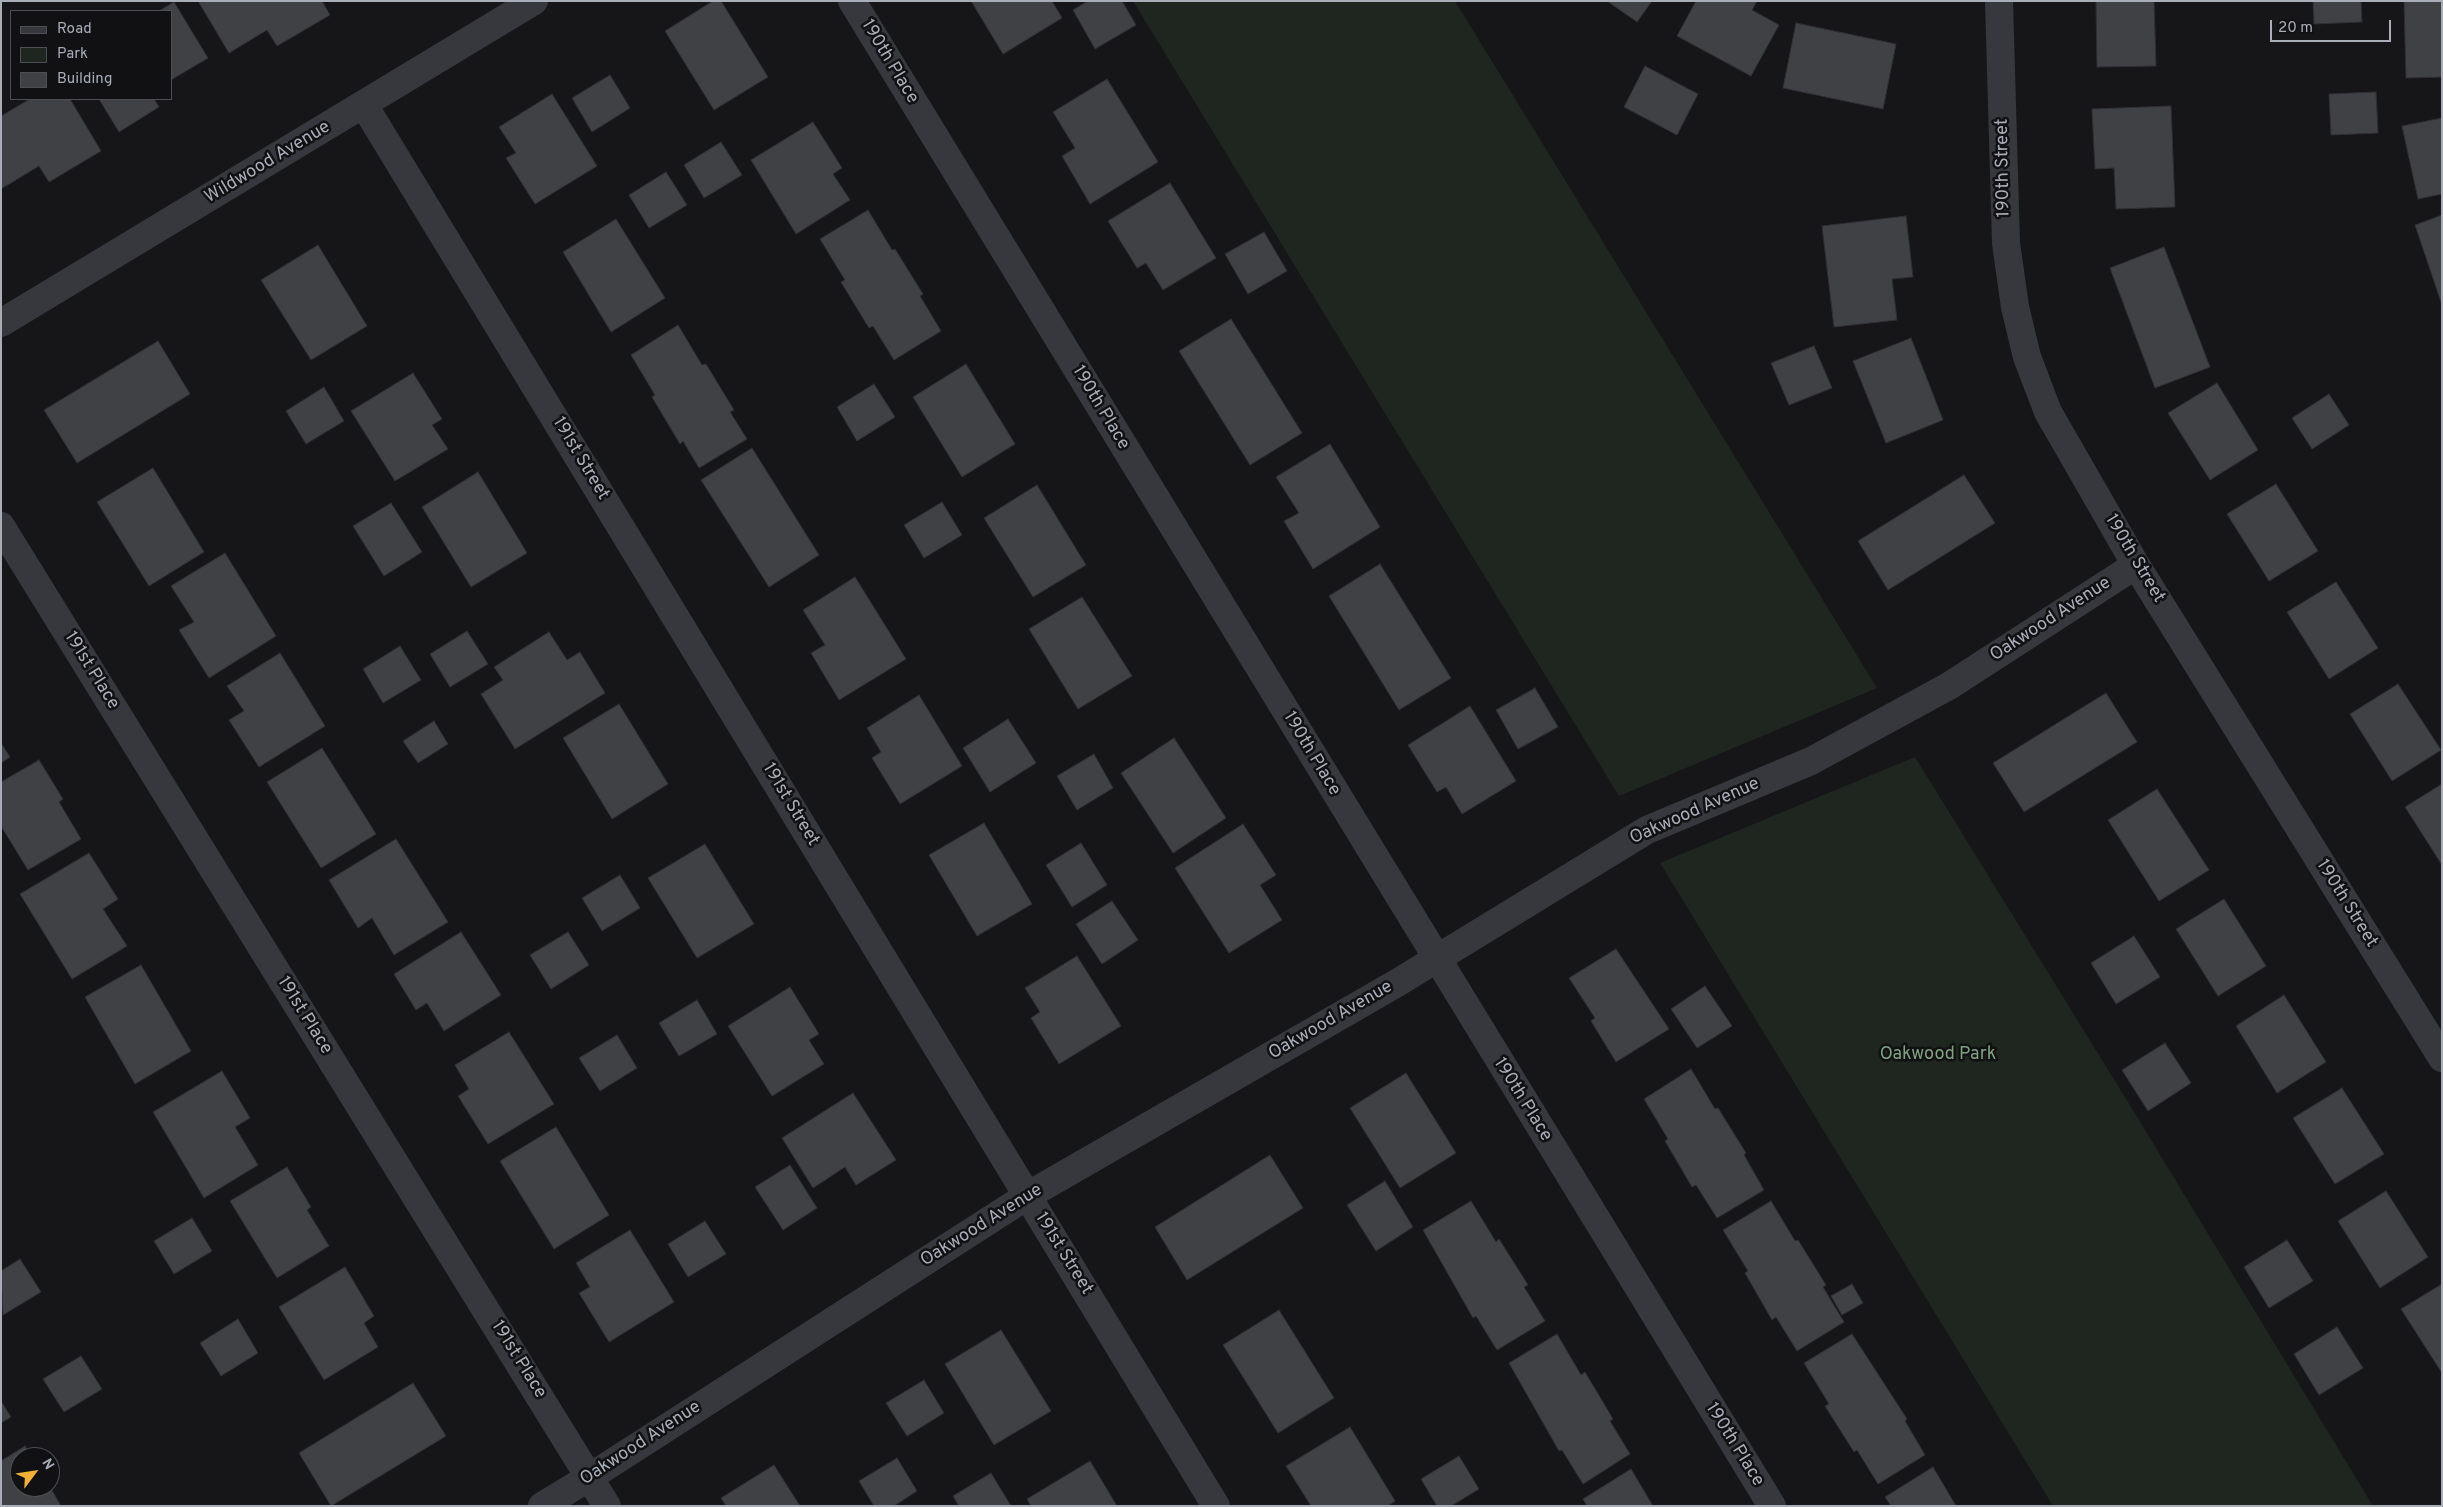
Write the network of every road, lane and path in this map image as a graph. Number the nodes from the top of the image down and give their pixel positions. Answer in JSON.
{"nodes":[{"id":1,"x":534,"y":1,"type":"edge"},
{"id":2,"x":852,"y":1,"type":"edge"},
{"id":3,"x":1999,"y":1,"type":"edge"},
{"id":4,"x":364,"y":105,"type":"junction"},
{"id":5,"x":1,"y":323,"type":"edge"},
{"id":6,"x":1,"y":526,"type":"edge"},
{"id":7,"x":2136,"y":565,"type":"junction"},
{"id":8,"x":1436,"y":959,"type":"junction"},
{"id":9,"x":2442,"y":1058,"type":"edge"},
{"id":10,"x":1027,"y":1196,"type":"junction"},
{"id":11,"x":590,"y":1477,"type":"junction"},
{"id":12,"x":542,"y":1506,"type":"edge"},
{"id":13,"x":607,"y":1506,"type":"edge"},
{"id":14,"x":1216,"y":1506,"type":"edge"},
{"id":15,"x":1772,"y":1506,"type":"edge"}],
"edges":[{"from":1,"to":4,"type":"street","name":"Wildwood Avenue"},
{"from":2,"to":8,"type":"street","name":"190th Place"},
{"from":3,"to":7,"type":"street","name":"190th Street"},
{"from":4,"to":5,"type":"street","name":"Wildwood Avenue"},
{"from":4,"to":10,"type":"street","name":"191st Street"},
{"from":6,"to":11,"type":"street","name":"191st Place"},
{"from":7,"to":8,"type":"street","name":"Oakwood Avenue"},
{"from":7,"to":9,"type":"street","name":"190th Street"},
{"from":8,"to":10,"type":"street","name":"Oakwood Avenue"},
{"from":8,"to":15,"type":"street","name":"190th Place"},
{"from":10,"to":11,"type":"street","name":"Oakwood Avenue"},
{"from":10,"to":14,"type":"street","name":"191st Street"},
{"from":11,"to":12,"type":"street","name":"Oakwood Avenue"},
{"from":11,"to":13,"type":"street","name":"191st Place"}]}
